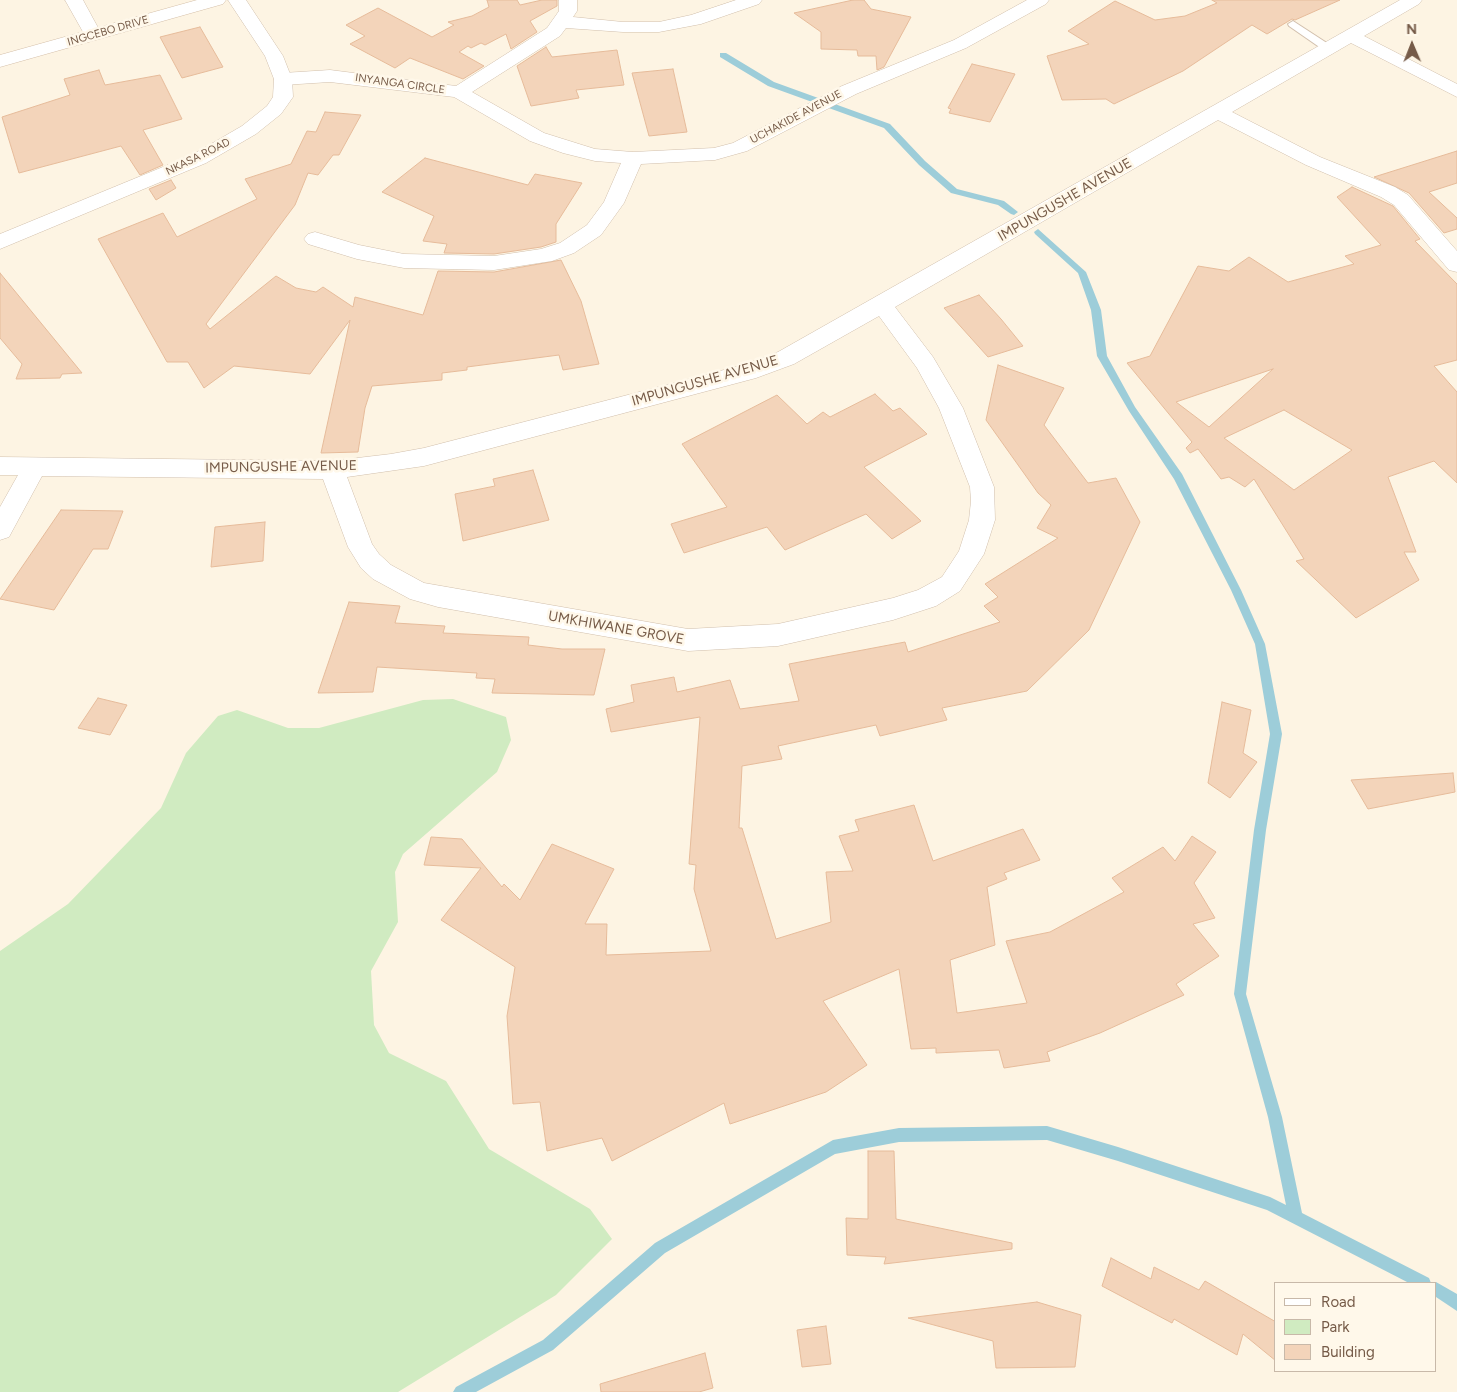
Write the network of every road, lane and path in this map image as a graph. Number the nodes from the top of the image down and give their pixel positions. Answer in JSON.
{"nodes":[{"id":1,"x":74,"y":0,"type":"edge"},
{"id":2,"x":217,"y":0,"type":"edge"},
{"id":3,"x":237,"y":0,"type":"edge"},
{"id":4,"x":568,"y":0,"type":"edge"},
{"id":5,"x":753,"y":0,"type":"edge"},
{"id":6,"x":1040,"y":0,"type":"edge"},
{"id":7,"x":1413,"y":0,"type":"edge"},
{"id":8,"x":562,"y":22,"type":"junction"},
{"id":9,"x":1293,"y":24,"type":"dead end"},
{"id":10,"x":93,"y":35,"type":"junction"},
{"id":11,"x":1351,"y":36,"type":"junction"},
{"id":12,"x":1329,"y":49,"type":"junction"},
{"id":13,"x":0,"y":61,"type":"edge"},
{"id":14,"x":283,"y":79,"type":"junction"},
{"id":15,"x":1457,"y":91,"type":"edge"},
{"id":16,"x":459,"y":92,"type":"junction"},
{"id":17,"x":1217,"y":112,"type":"junction"},
{"id":18,"x":634,"y":158,"type":"junction"},
{"id":19,"x":315,"y":239,"type":"dead end"},
{"id":20,"x":0,"y":242,"type":"edge"},
{"id":21,"x":1457,"y":264,"type":"edge"},
{"id":22,"x":882,"y":305,"type":"junction"},
{"id":23,"x":0,"y":466,"type":"edge"},
{"id":24,"x":35,"y":467,"type":"junction"},
{"id":25,"x":332,"y":470,"type":"junction"},
{"id":26,"x":0,"y":530,"type":"edge"}],
"edges":[{"from":1,"to":10,"type":"street"},
{"from":2,"to":10,"type":"street","name":"INGCEBO DRIVE"},
{"from":3,"to":14,"type":"street"},
{"from":4,"to":8,"type":"street"},
{"from":5,"to":8,"type":"street"},
{"from":6,"to":18,"type":"street","name":"UCHAKIDE AVENUE"},
{"from":7,"to":11,"type":"street","name":"IMPUNGUSHE AVENUE"},
{"from":8,"to":16,"type":"street","name":"INYANGA CIRCLE"},
{"from":9,"to":12,"type":"lane"},
{"from":10,"to":13,"type":"street","name":"INGCEBO DRIVE"},
{"from":11,"to":12,"type":"street","name":"IMPUNGUSHE AVENUE"},
{"from":11,"to":15,"type":"street"},
{"from":12,"to":17,"type":"street","name":"IMPUNGUSHE AVENUE"},
{"from":14,"to":16,"type":"street","name":"INYANGA CIRCLE"},
{"from":14,"to":20,"type":"street","name":"NKASA ROAD"},
{"from":16,"to":18,"type":"street","name":"UCHAKIDE AVENUE"},
{"from":17,"to":21,"type":"street"},
{"from":17,"to":22,"type":"street","name":"IMPUNGUSHE AVENUE"},
{"from":18,"to":19,"type":"street"},
{"from":22,"to":25,"type":"street","name":"IMPUNGUSHE AVENUE"},
{"from":22,"to":25,"type":"street","name":"UMKHIWANE GROVE"},
{"from":23,"to":24,"type":"street","name":"IMPUNGUSHE AVENUE"},
{"from":24,"to":25,"type":"street","name":"IMPUNGUSHE AVENUE"},
{"from":24,"to":26,"type":"street"}]}
